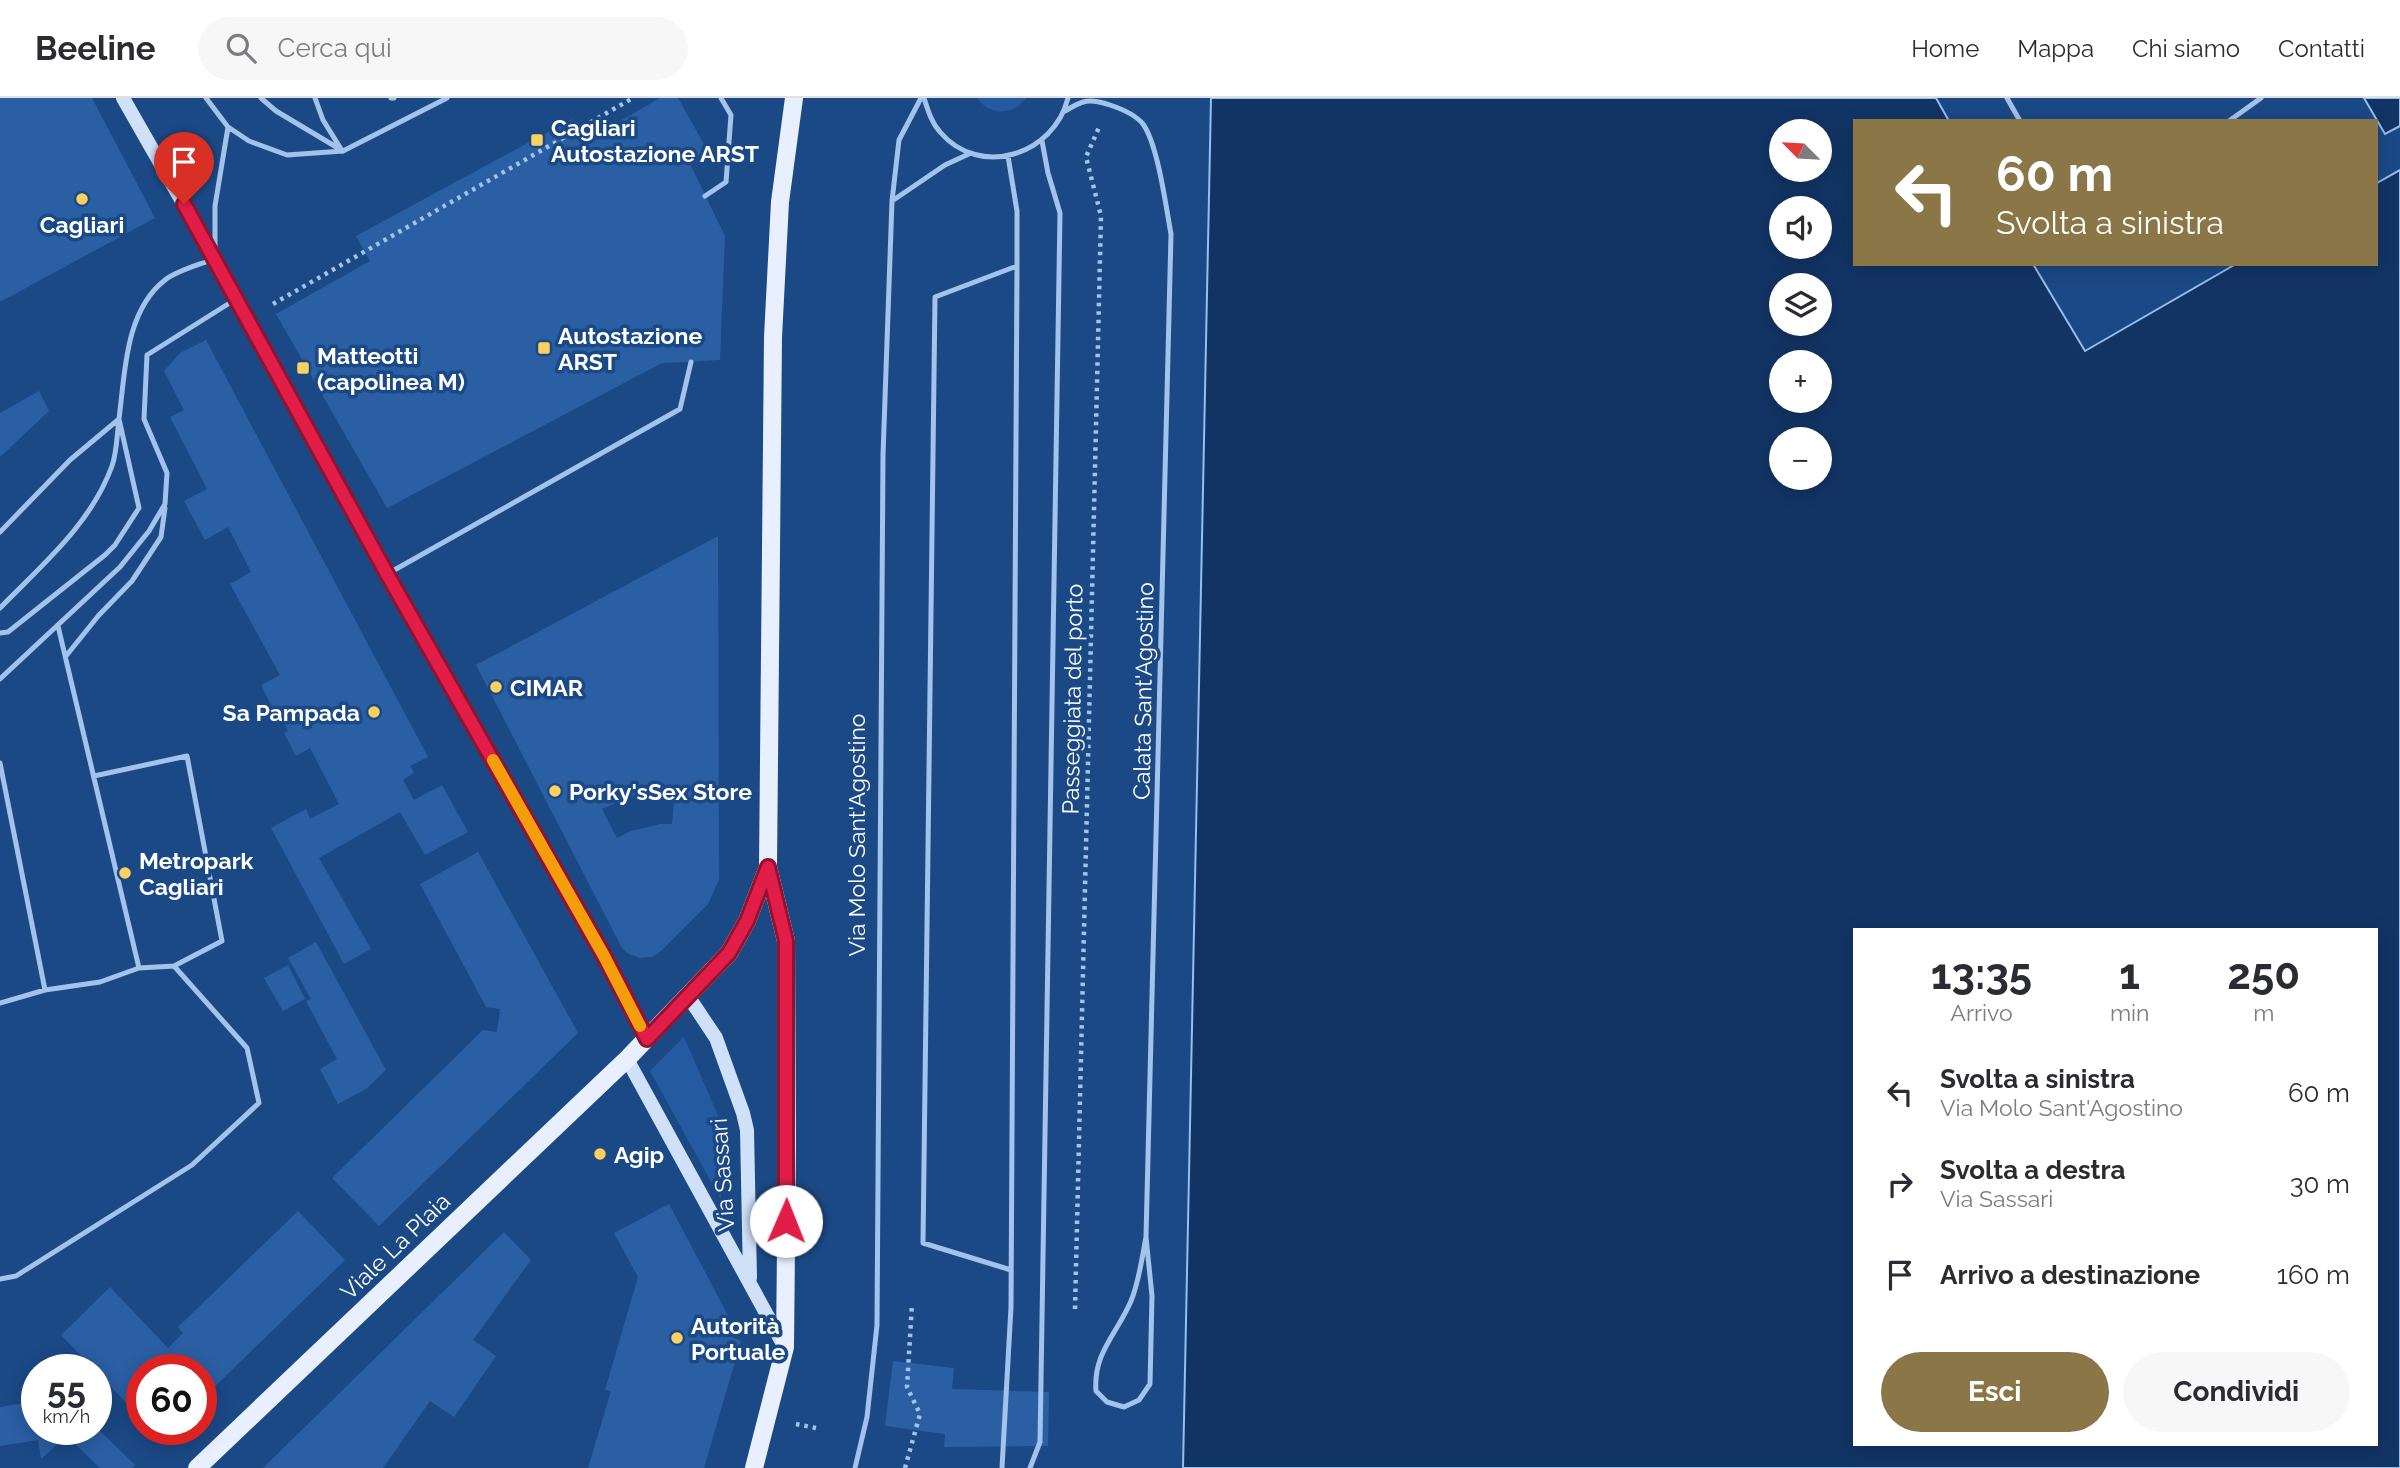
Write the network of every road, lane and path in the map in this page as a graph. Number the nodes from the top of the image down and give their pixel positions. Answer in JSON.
{"nodes":[{"id":1,"x":123,"y":98,"type":"edge"},
{"id":2,"x":206,"y":98,"type":"edge"},
{"id":3,"x":261,"y":98,"type":"edge"},
{"id":4,"x":315,"y":98,"type":"edge"},
{"id":5,"x":447,"y":98,"type":"edge"},
{"id":6,"x":634,"y":98,"type":"edge"},
{"id":7,"x":721,"y":98,"type":"edge"},
{"id":8,"x":794,"y":98,"type":"edge"},
{"id":9,"x":922,"y":98,"type":"edge"},
{"id":10,"x":1068,"y":98,"type":"edge"},
{"id":11,"x":2007,"y":98,"type":"edge"},
{"id":12,"x":2261,"y":98,"type":"edge"},
{"id":13,"x":1109,"y":105,"type":"junction"},
{"id":14,"x":1065,"y":111,"type":"junction"},
{"id":15,"x":2019,"y":119,"type":"edge"},
{"id":16,"x":2232,"y":119,"type":"edge"},
{"id":17,"x":228,"y":127,"type":"junction"},
{"id":18,"x":1042,"y":141,"type":"junction"},
{"id":19,"x":343,"y":151,"type":"junction"},
{"id":20,"x":971,"y":153,"type":"junction"},
{"id":21,"x":1008,"y":156,"type":"junction"},
{"id":22,"x":705,"y":196,"type":"dead end"},
{"id":23,"x":892,"y":201,"type":"junction"},
{"id":24,"x":215,"y":259,"type":"junction"},
{"id":25,"x":1017,"y":266,"type":"junction"},
{"id":26,"x":236,"y":299,"type":"junction"},
{"id":27,"x":247,"y":321,"type":"junction"},
{"id":28,"x":691,"y":362,"type":"dead end"},
{"id":29,"x":119,"y":419,"type":"junction"},
{"id":30,"x":165,"y":504,"type":"junction"},
{"id":31,"x":0,"y":532,"type":"edge"},
{"id":32,"x":387,"y":574,"type":"junction"},
{"id":33,"x":0,"y":608,"type":"edge"},
{"id":34,"x":58,"y":626,"type":"junction"},
{"id":35,"x":0,"y":633,"type":"edge"},
{"id":36,"x":66,"y":656,"type":"junction"},
{"id":37,"x":0,"y":679,"type":"edge"},
{"id":38,"x":0,"y":763,"type":"edge"},
{"id":39,"x":94,"y":776,"type":"junction"},
{"id":40,"x":768,"y":867,"type":"junction"},
{"id":41,"x":174,"y":966,"type":"junction"},
{"id":42,"x":139,"y":968,"type":"junction"},
{"id":43,"x":45,"y":990,"type":"junction"},
{"id":44,"x":688,"y":996,"type":"junction"},
{"id":45,"x":0,"y":1003,"type":"edge"},
{"id":46,"x":647,"y":1039,"type":"junction"},
{"id":47,"x":627,"y":1059,"type":"junction"},
{"id":48,"x":1146,"y":1237,"type":"junction"},
{"id":49,"x":1011,"y":1270,"type":"junction"},
{"id":50,"x":0,"y":1279,"type":"edge"},
{"id":51,"x":750,"y":1280,"type":"junction"},
{"id":52,"x":912,"y":1304,"type":"dead end"},
{"id":53,"x":1075,"y":1309,"type":"dead end"},
{"id":54,"x":785,"y":1347,"type":"junction"},
{"id":55,"x":197,"y":1468,"type":"edge"},
{"id":56,"x":754,"y":1468,"type":"edge"},
{"id":57,"x":855,"y":1468,"type":"edge"},
{"id":58,"x":905,"y":1468,"type":"edge"},
{"id":59,"x":1002,"y":1468,"type":"edge"},
{"id":60,"x":1030,"y":1468,"type":"edge"}],
"edges":[{"from":1,"to":24,"type":"street"},
{"from":2,"to":17,"type":"lane"},
{"from":3,"to":19,"type":"lane"},
{"from":4,"to":19,"type":"lane"},
{"from":5,"to":19,"type":"lane"},
{"from":6,"to":27,"type":"path"},
{"from":7,"to":22,"type":"lane"},
{"from":8,"to":40,"type":"main road"},
{"from":9,"to":20,"type":"lane"},
{"from":9,"to":23,"type":"lane","name":"Via Molo Sant'Agostino"},
{"from":10,"to":14,"type":"lane"},
{"from":11,"to":15,"type":"lane"},
{"from":12,"to":16,"type":"lane"},
{"from":13,"to":14,"type":"lane"},
{"from":13,"to":48,"type":"lane","name":"Calata Sant'Agostino"},
{"from":13,"to":53,"type":"path","name":"Passeggiata del porto"},
{"from":14,"to":18,"type":"lane"},
{"from":17,"to":19,"type":"lane"},
{"from":17,"to":24,"type":"lane"},
{"from":18,"to":21,"type":"lane"},
{"from":18,"to":60,"type":"lane"},
{"from":20,"to":21,"type":"lane"},
{"from":20,"to":23,"type":"lane"},
{"from":21,"to":25,"type":"lane"},
{"from":23,"to":57,"type":"lane","name":"Via Molo Sant'Agostino"},
{"from":24,"to":26,"type":"street"},
{"from":24,"to":29,"type":"lane"},
{"from":25,"to":49,"type":"lane"},
{"from":25,"to":49,"type":"lane"},
{"from":26,"to":27,"type":"street"},
{"from":26,"to":30,"type":"lane"},
{"from":27,"to":32,"type":"street"},
{"from":28,"to":32,"type":"lane"},
{"from":29,"to":31,"type":"lane"},
{"from":29,"to":33,"type":"lane"},
{"from":29,"to":35,"type":"lane"},
{"from":30,"to":34,"type":"lane"},
{"from":30,"to":36,"type":"lane"},
{"from":32,"to":46,"type":"street"},
{"from":34,"to":36,"type":"lane"},
{"from":34,"to":37,"type":"lane"},
{"from":36,"to":39,"type":"lane"},
{"from":38,"to":43,"type":"lane"},
{"from":39,"to":41,"type":"lane"},
{"from":39,"to":42,"type":"lane"},
{"from":40,"to":44,"type":"main road"},
{"from":40,"to":54,"type":"main road"},
{"from":41,"to":42,"type":"lane"},
{"from":41,"to":50,"type":"lane"},
{"from":42,"to":43,"type":"lane"},
{"from":43,"to":45,"type":"lane"},
{"from":44,"to":46,"type":"main road"},
{"from":44,"to":51,"type":"street","name":"Via Sassari"},
{"from":46,"to":47,"type":"main road"},
{"from":47,"to":51,"type":"street","name":"Via Sassari"},
{"from":47,"to":55,"type":"main road","name":"Viale La Plaia"},
{"from":48,"to":48,"type":"lane","name":"Calata Sant'Agostino"},
{"from":49,"to":59,"type":"lane"},
{"from":51,"to":54,"type":"street","name":"Via Sassari"},
{"from":52,"to":58,"type":"path"},
{"from":54,"to":56,"type":"main road"}]}
